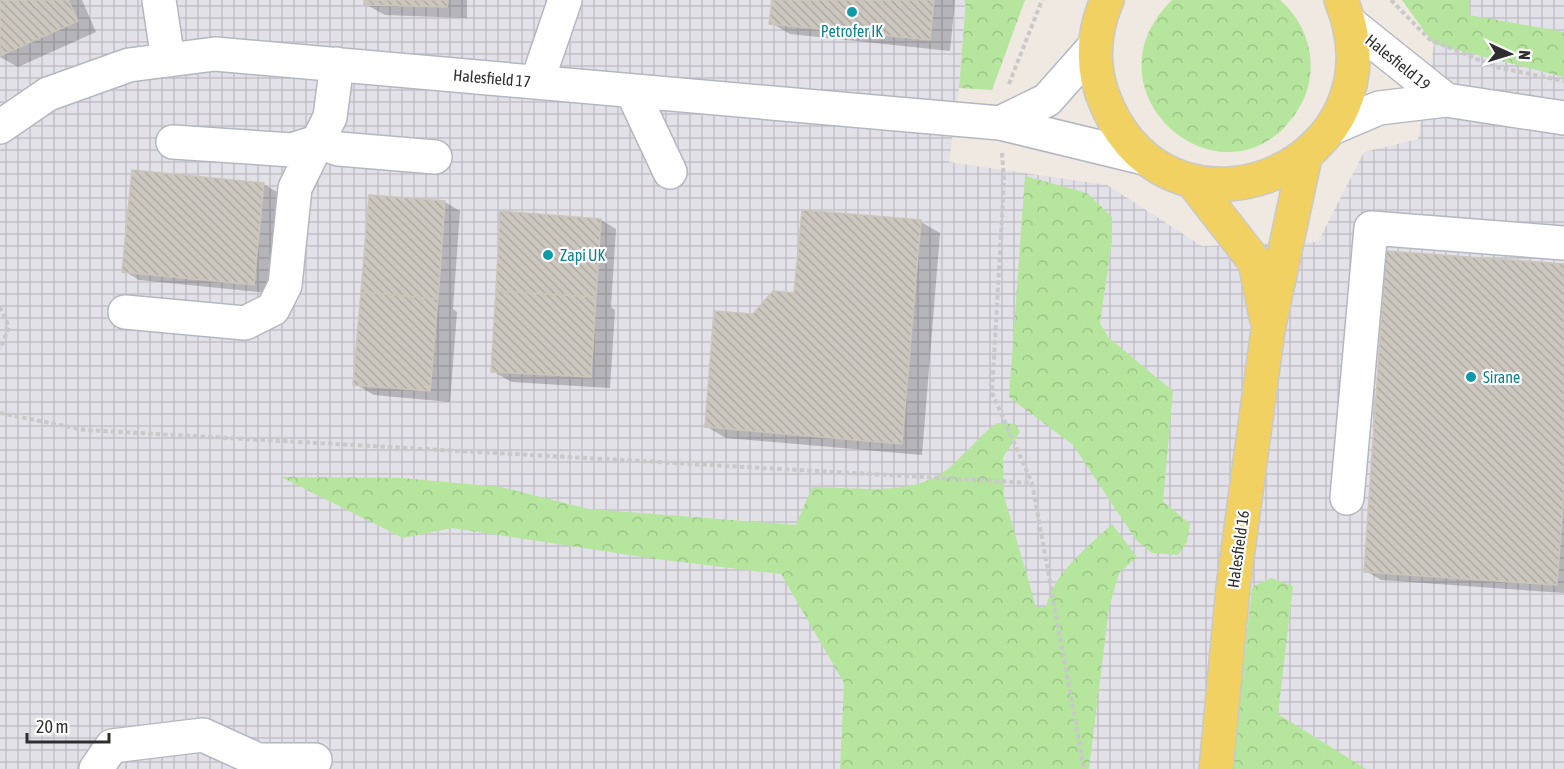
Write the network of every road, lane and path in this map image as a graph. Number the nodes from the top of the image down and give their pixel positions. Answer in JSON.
{"nodes":[{"id":1,"x":159,"y":0,"type":"edge"},
{"id":2,"x":565,"y":0,"type":"edge"},
{"id":3,"x":1042,"y":0,"type":"edge"},
{"id":4,"x":1107,"y":0,"type":"edge"},
{"id":5,"x":1391,"y":0,"type":"edge"},
{"id":6,"x":1346,"y":12,"type":"edge"},
{"id":7,"x":1094,"y":47,"type":"junction"},
{"id":8,"x":168,"y":60,"type":"junction"},
{"id":9,"x":337,"y":64,"type":"junction"},
{"id":10,"x":1564,"y":81,"type":"edge"},
{"id":11,"x":537,"y":82,"type":"junction"},
{"id":12,"x":632,"y":91,"type":"junction"},
{"id":13,"x":1446,"y":100,"type":"junction"},
{"id":14,"x":1564,"y":118,"type":"edge"},
{"id":15,"x":1000,"y":123,"type":"junction"},
{"id":16,"x":0,"y":127,"type":"edge"},
{"id":17,"x":1332,"y":128,"type":"junction"},
{"id":18,"x":173,"y":142,"type":"dead end"},
{"id":19,"x":317,"y":142,"type":"junction"},
{"id":20,"x":435,"y":157,"type":"dead end"},
{"id":21,"x":1305,"y":157,"type":"junction"},
{"id":22,"x":1144,"y":158,"type":"junction"},
{"id":23,"x":670,"y":172,"type":"dead end"},
{"id":24,"x":1192,"y":181,"type":"junction"},
{"id":25,"x":1564,"y":243,"type":"edge"},
{"id":26,"x":0,"y":307,"type":"edge"},
{"id":27,"x":125,"y":312,"type":"dead end"},
{"id":28,"x":1268,"y":330,"type":"junction"},
{"id":29,"x":0,"y":349,"type":"edge"},
{"id":30,"x":0,"y":413,"type":"edge"},
{"id":31,"x":1032,"y":483,"type":"junction"},
{"id":32,"x":1347,"y":498,"type":"dead end"},
{"id":33,"x":315,"y":760,"type":"dead end"},
{"id":34,"x":96,"y":769,"type":"edge"},
{"id":35,"x":1084,"y":769,"type":"edge"},
{"id":36,"x":1216,"y":769,"type":"edge"}],
"edges":[{"from":1,"to":8,"type":"street"},
{"from":2,"to":11,"type":"street"},
{"from":3,"to":15,"type":"path"},
{"from":4,"to":7,"type":"main road"},
{"from":5,"to":10,"type":"path"},
{"from":6,"to":13,"type":"street","name":"Halesfield 19"},
{"from":6,"to":17,"type":"main road"},
{"from":7,"to":15,"type":"street"},
{"from":7,"to":22,"type":"main road"},
{"from":8,"to":9,"type":"street","name":"Halesfield 17"},
{"from":8,"to":16,"type":"street","name":"Halesfield 17"},
{"from":9,"to":11,"type":"street","name":"Halesfield 17"},
{"from":9,"to":19,"type":"street"},
{"from":11,"to":12,"type":"street","name":"Halesfield 17"},
{"from":12,"to":15,"type":"street","name":"Halesfield 17"},
{"from":12,"to":23,"type":"street"},
{"from":13,"to":14,"type":"street","name":"Halesfield 19"},
{"from":13,"to":17,"type":"street","name":"Halesfield 19"},
{"from":15,"to":22,"type":"street","name":"Halesfield 17"},
{"from":15,"to":31,"type":"path"},
{"from":17,"to":21,"type":"main road"},
{"from":18,"to":19,"type":"street"},
{"from":19,"to":20,"type":"street"},
{"from":19,"to":27,"type":"street"},
{"from":21,"to":24,"type":"main road"},
{"from":21,"to":28,"type":"main road","name":"Halesfield 16"},
{"from":22,"to":24,"type":"main road"},
{"from":24,"to":28,"type":"main road","name":"Halesfield 16"},
{"from":25,"to":32,"type":"street"},
{"from":26,"to":29,"type":"path"},
{"from":28,"to":36,"type":"main road","name":"Halesfield 16"},
{"from":30,"to":31,"type":"path"},
{"from":31,"to":35,"type":"path"},
{"from":33,"to":34,"type":"street"}]}
